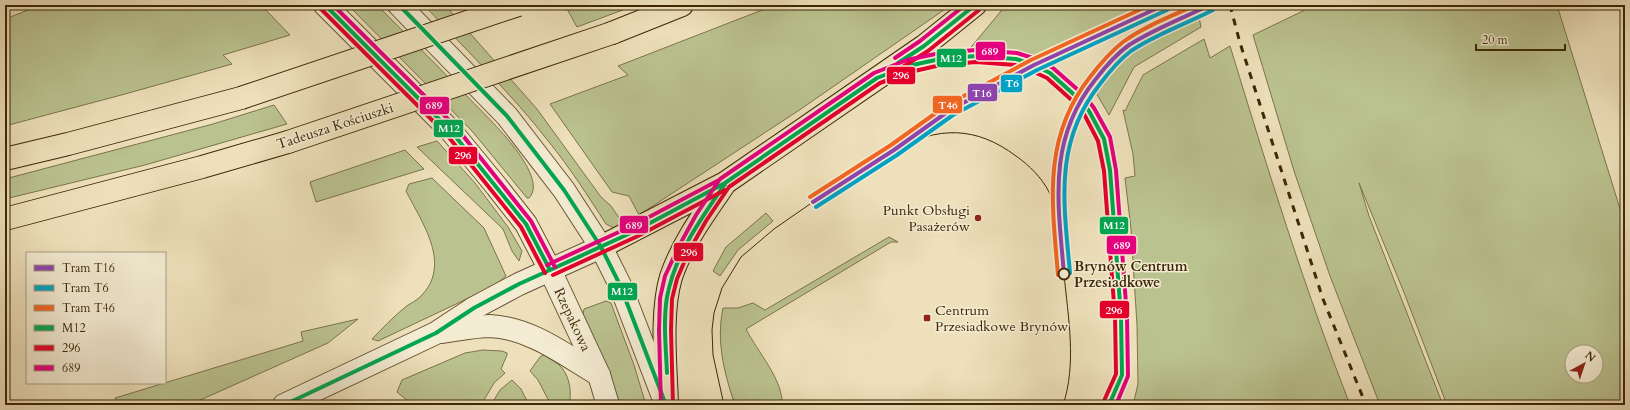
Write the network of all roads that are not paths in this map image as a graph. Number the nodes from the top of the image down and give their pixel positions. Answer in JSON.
{"nodes":[{"id":1,"x":325,"y":5,"type":"edge"},
{"id":2,"x":399,"y":5,"type":"edge"},
{"id":3,"x":518,"y":5,"type":"edge"},
{"id":4,"x":682,"y":5,"type":"edge"},
{"id":5,"x":975,"y":5,"type":"edge"},
{"id":6,"x":5,"y":159,"type":"edge"},
{"id":7,"x":725,"y":183,"type":"junction"},
{"id":8,"x":5,"y":219,"type":"edge"},
{"id":9,"x":602,"y":247,"type":"junction"},
{"id":10,"x":550,"y":270,"type":"junction"},
{"id":11,"x":436,"y":333,"type":"junction"},
{"id":12,"x":599,"y":375,"type":"junction"},
{"id":13,"x":293,"y":401,"type":"edge"},
{"id":14,"x":608,"y":405,"type":"edge"},
{"id":15,"x":666,"y":405,"type":"edge"}],
"edges":[{"from":1,"to":10,"type":"street","name":"Rzepakowa"},
{"from":2,"to":9,"type":"street"},
{"from":3,"to":6,"type":"main road","bridge":true},
{"from":4,"to":8,"type":"main road","name":"Tadeusza Kościuszki","bridge":true},
{"from":5,"to":7,"type":"main road"},
{"from":7,"to":9,"type":"main road"},
{"from":7,"to":15,"type":"main road"},
{"from":9,"to":10,"type":"street"},
{"from":9,"to":15,"type":"street"},
{"from":10,"to":11,"type":"street"},
{"from":10,"to":12,"type":"street","name":"Rzepakowa"},
{"from":11,"to":12,"type":"street"},
{"from":11,"to":13,"type":"street"},
{"from":12,"to":14,"type":"street","name":"Rzepakowa"}]}
